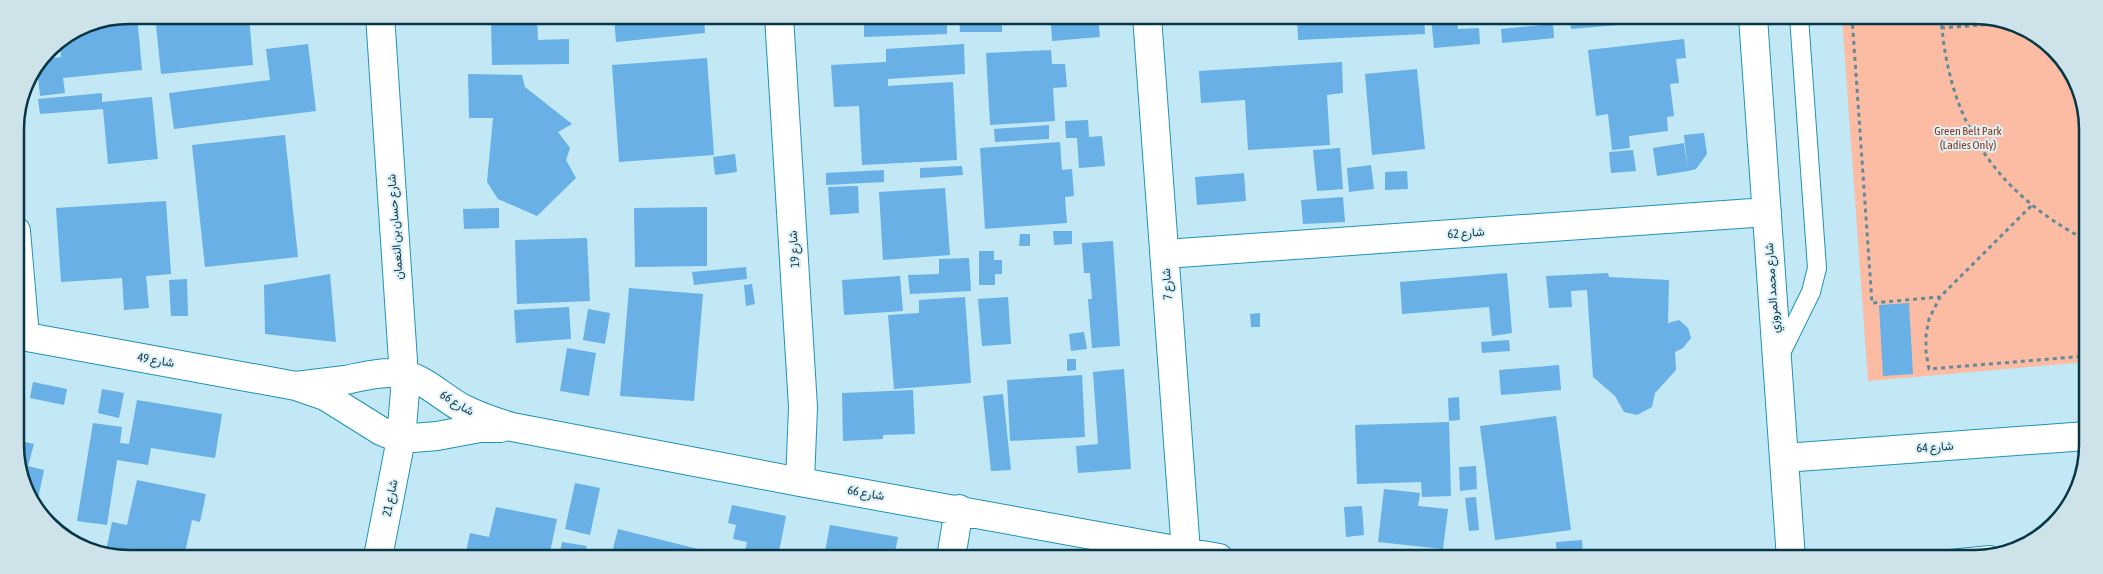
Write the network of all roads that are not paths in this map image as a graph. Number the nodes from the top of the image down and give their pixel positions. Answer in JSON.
{"nodes":[{"id":1,"x":381,"y":24,"type":"edge"},
{"id":2,"x":779,"y":24,"type":"edge"},
{"id":3,"x":1148,"y":24,"type":"edge"},
{"id":4,"x":1754,"y":24,"type":"edge"},
{"id":5,"x":1799,"y":24,"type":"edge"},
{"id":6,"x":1767,"y":212,"type":"junction"},
{"id":7,"x":1165,"y":254,"type":"junction"},
{"id":8,"x":24,"y":337,"type":"edge"},
{"id":9,"x":1777,"y":360,"type":"junction"},
{"id":10,"x":404,"y":375,"type":"junction"},
{"id":11,"x":296,"y":386,"type":"junction"},
{"id":12,"x":512,"y":427,"type":"junction"},
{"id":13,"x":2079,"y":437,"type":"edge"},
{"id":14,"x":401,"y":439,"type":"junction"},
{"id":15,"x":1784,"y":458,"type":"junction"},
{"id":16,"x":800,"y":482,"type":"junction"},
{"id":17,"x":959,"y":510,"type":"junction"},
{"id":18,"x":379,"y":550,"type":"edge"},
{"id":19,"x":952,"y":550,"type":"edge"},
{"id":20,"x":1175,"y":550,"type":"edge"},
{"id":21,"x":1186,"y":550,"type":"edge"},
{"id":22,"x":1790,"y":550,"type":"edge"}],
"edges":[{"from":1,"to":10,"type":"street","name":"شارع حسان بن النعمان"},
{"from":2,"to":16,"type":"street","name":"شارع 19"},
{"from":3,"to":7,"type":"street","name":"شارع 7"},
{"from":4,"to":6,"type":"street","name":"شارع محمد المروزي"},
{"from":5,"to":9,"type":"lane"},
{"from":6,"to":7,"type":"street","name":"شارع 62"},
{"from":6,"to":9,"type":"street","name":"شارع محمد المروزي"},
{"from":7,"to":21,"type":"street","name":"شارع 7"},
{"from":8,"to":11,"type":"street","name":"شارع 49"},
{"from":9,"to":15,"type":"street","name":"شارع محمد المروزي"},
{"from":10,"to":11,"type":"street","name":"شارع 49"},
{"from":10,"to":12,"type":"street","name":"شارع 66"},
{"from":10,"to":14,"type":"street","name":"شارع حسان بن النعمان"},
{"from":11,"to":14,"type":"street","name":"شارع 49"},
{"from":12,"to":14,"type":"street","name":"شارع 66"},
{"from":12,"to":16,"type":"street","name":"شارع 66"},
{"from":13,"to":15,"type":"street","name":"شارع 64"},
{"from":14,"to":18,"type":"street","name":"شارع 21"},
{"from":15,"to":22,"type":"street","name":"شارع محمد المروزي"},
{"from":16,"to":17,"type":"street","name":"شارع 66"},
{"from":17,"to":19,"type":"street"},
{"from":17,"to":20,"type":"street","name":"شارع 66"}]}
